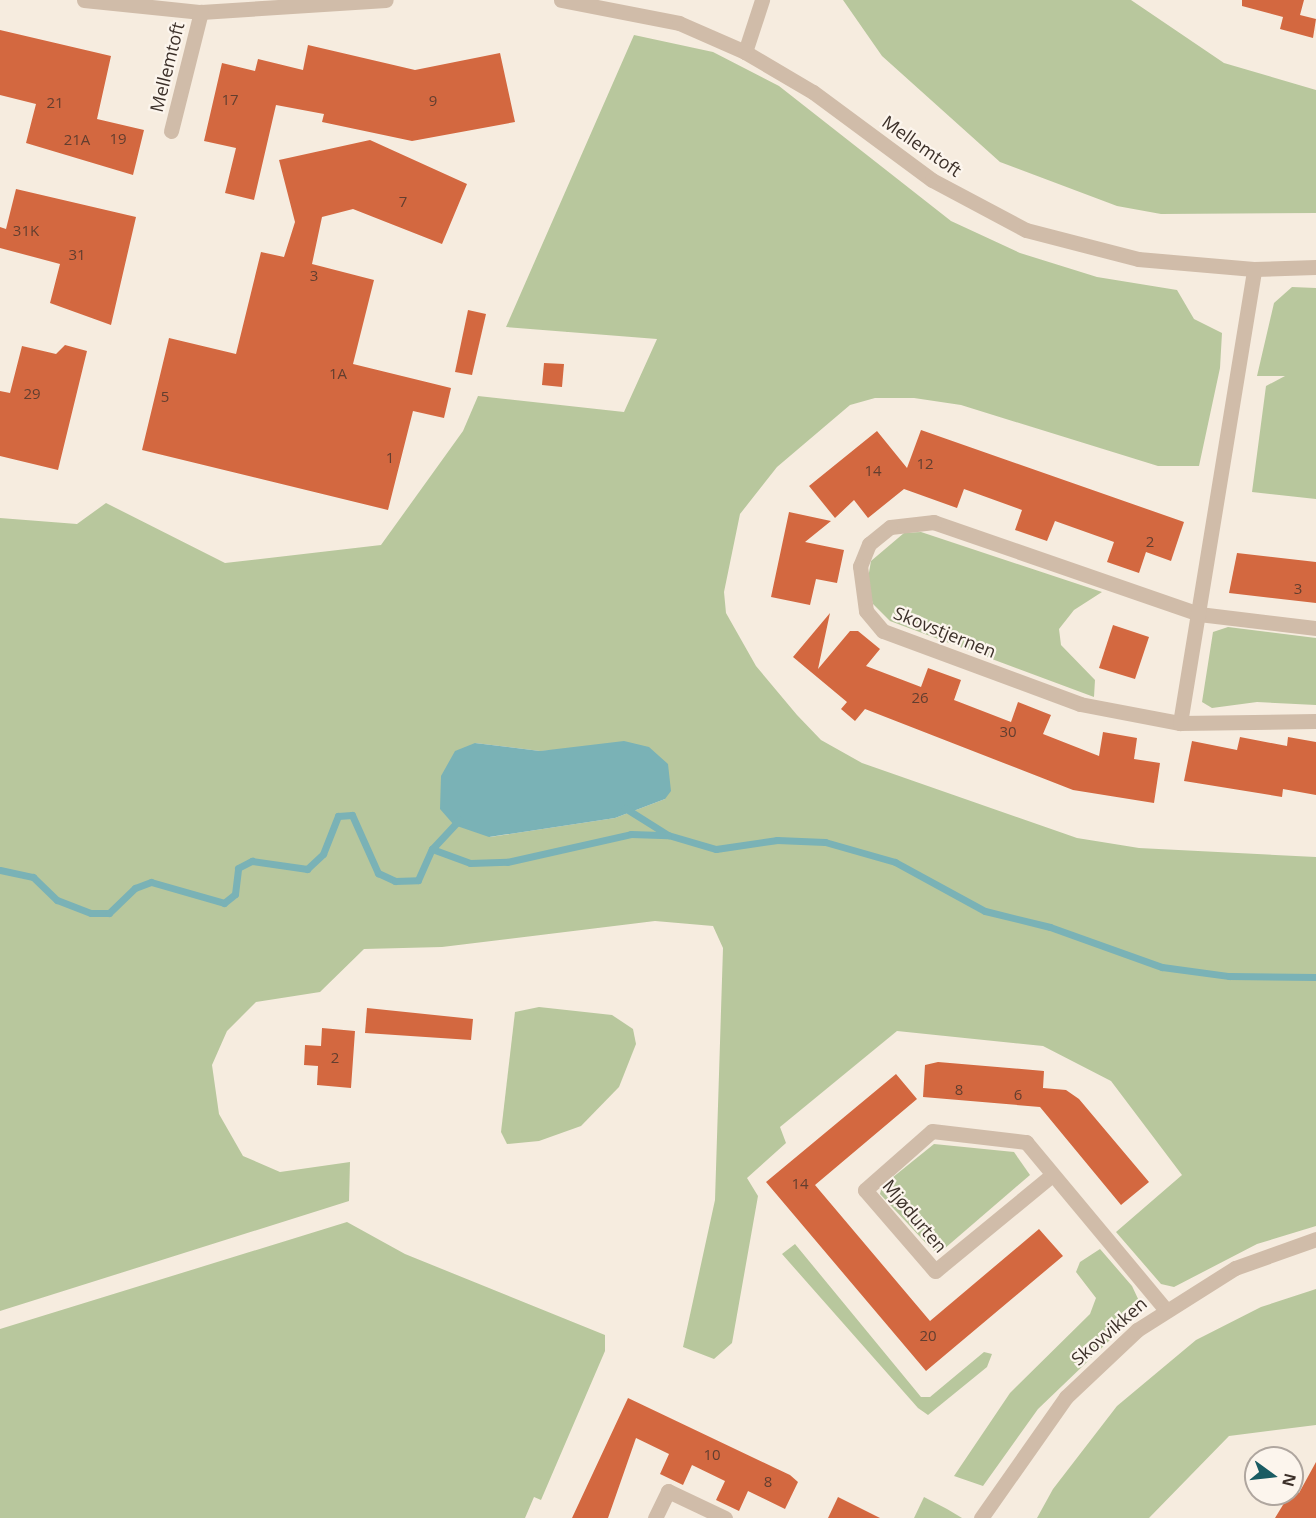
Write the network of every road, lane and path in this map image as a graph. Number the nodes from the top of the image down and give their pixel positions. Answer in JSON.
{"nodes":[{"id":1,"x":84,"y":0,"type":"edge"},
{"id":2,"x":386,"y":0,"type":"edge"},
{"id":3,"x":561,"y":0,"type":"edge"},
{"id":4,"x":762,"y":0,"type":"edge"},
{"id":5,"x":145,"y":3,"type":"edge"},
{"id":6,"x":201,"y":12,"type":"junction"},
{"id":7,"x":745,"y":52,"type":"junction"},
{"id":8,"x":171,"y":131,"type":"dead end"},
{"id":9,"x":1316,"y":267,"type":"edge"},
{"id":10,"x":1254,"y":269,"type":"junction"},
{"id":11,"x":1199,"y":614,"type":"junction"},
{"id":12,"x":1316,"y":628,"type":"edge"},
{"id":13,"x":1316,"y":721,"type":"edge"},
{"id":14,"x":1180,"y":723,"type":"junction"},
{"id":15,"x":1052,"y":1175,"type":"junction"},
{"id":16,"x":1316,"y":1239,"type":"edge"},
{"id":17,"x":1165,"y":1309,"type":"junction"},
{"id":18,"x":655,"y":1518,"type":"edge"},
{"id":19,"x":725,"y":1518,"type":"edge"},
{"id":20,"x":981,"y":1518,"type":"edge"}],
"edges":[{"from":1,"to":5,"type":"street","name":"Mellemtoft"},
{"from":2,"to":6,"type":"street","name":"Mellemtoft"},
{"from":3,"to":7,"type":"street","name":"Mellemtoft"},
{"from":4,"to":7,"type":"street"},
{"from":5,"to":6,"type":"street","name":"Mellemtoft"},
{"from":6,"to":8,"type":"street","name":"Mellemtoft"},
{"from":7,"to":10,"type":"street","name":"Mellemtoft"},
{"from":9,"to":10,"type":"street","name":"Mellemtoft"},
{"from":10,"to":11,"type":"street"},
{"from":11,"to":12,"type":"street","name":"Skovstjernen"},
{"from":11,"to":14,"type":"street"},
{"from":11,"to":14,"type":"street","name":"Skovstjernen"},
{"from":13,"to":14,"type":"street","name":"Skovstjernen"},
{"from":15,"to":15,"type":"street","name":"Mjødurten"},
{"from":15,"to":17,"type":"street","name":"Mjødurten"},
{"from":16,"to":17,"type":"street","name":"Skovvikken"},
{"from":17,"to":20,"type":"street","name":"Skovvikken"},
{"from":18,"to":19,"type":"street"}]}
